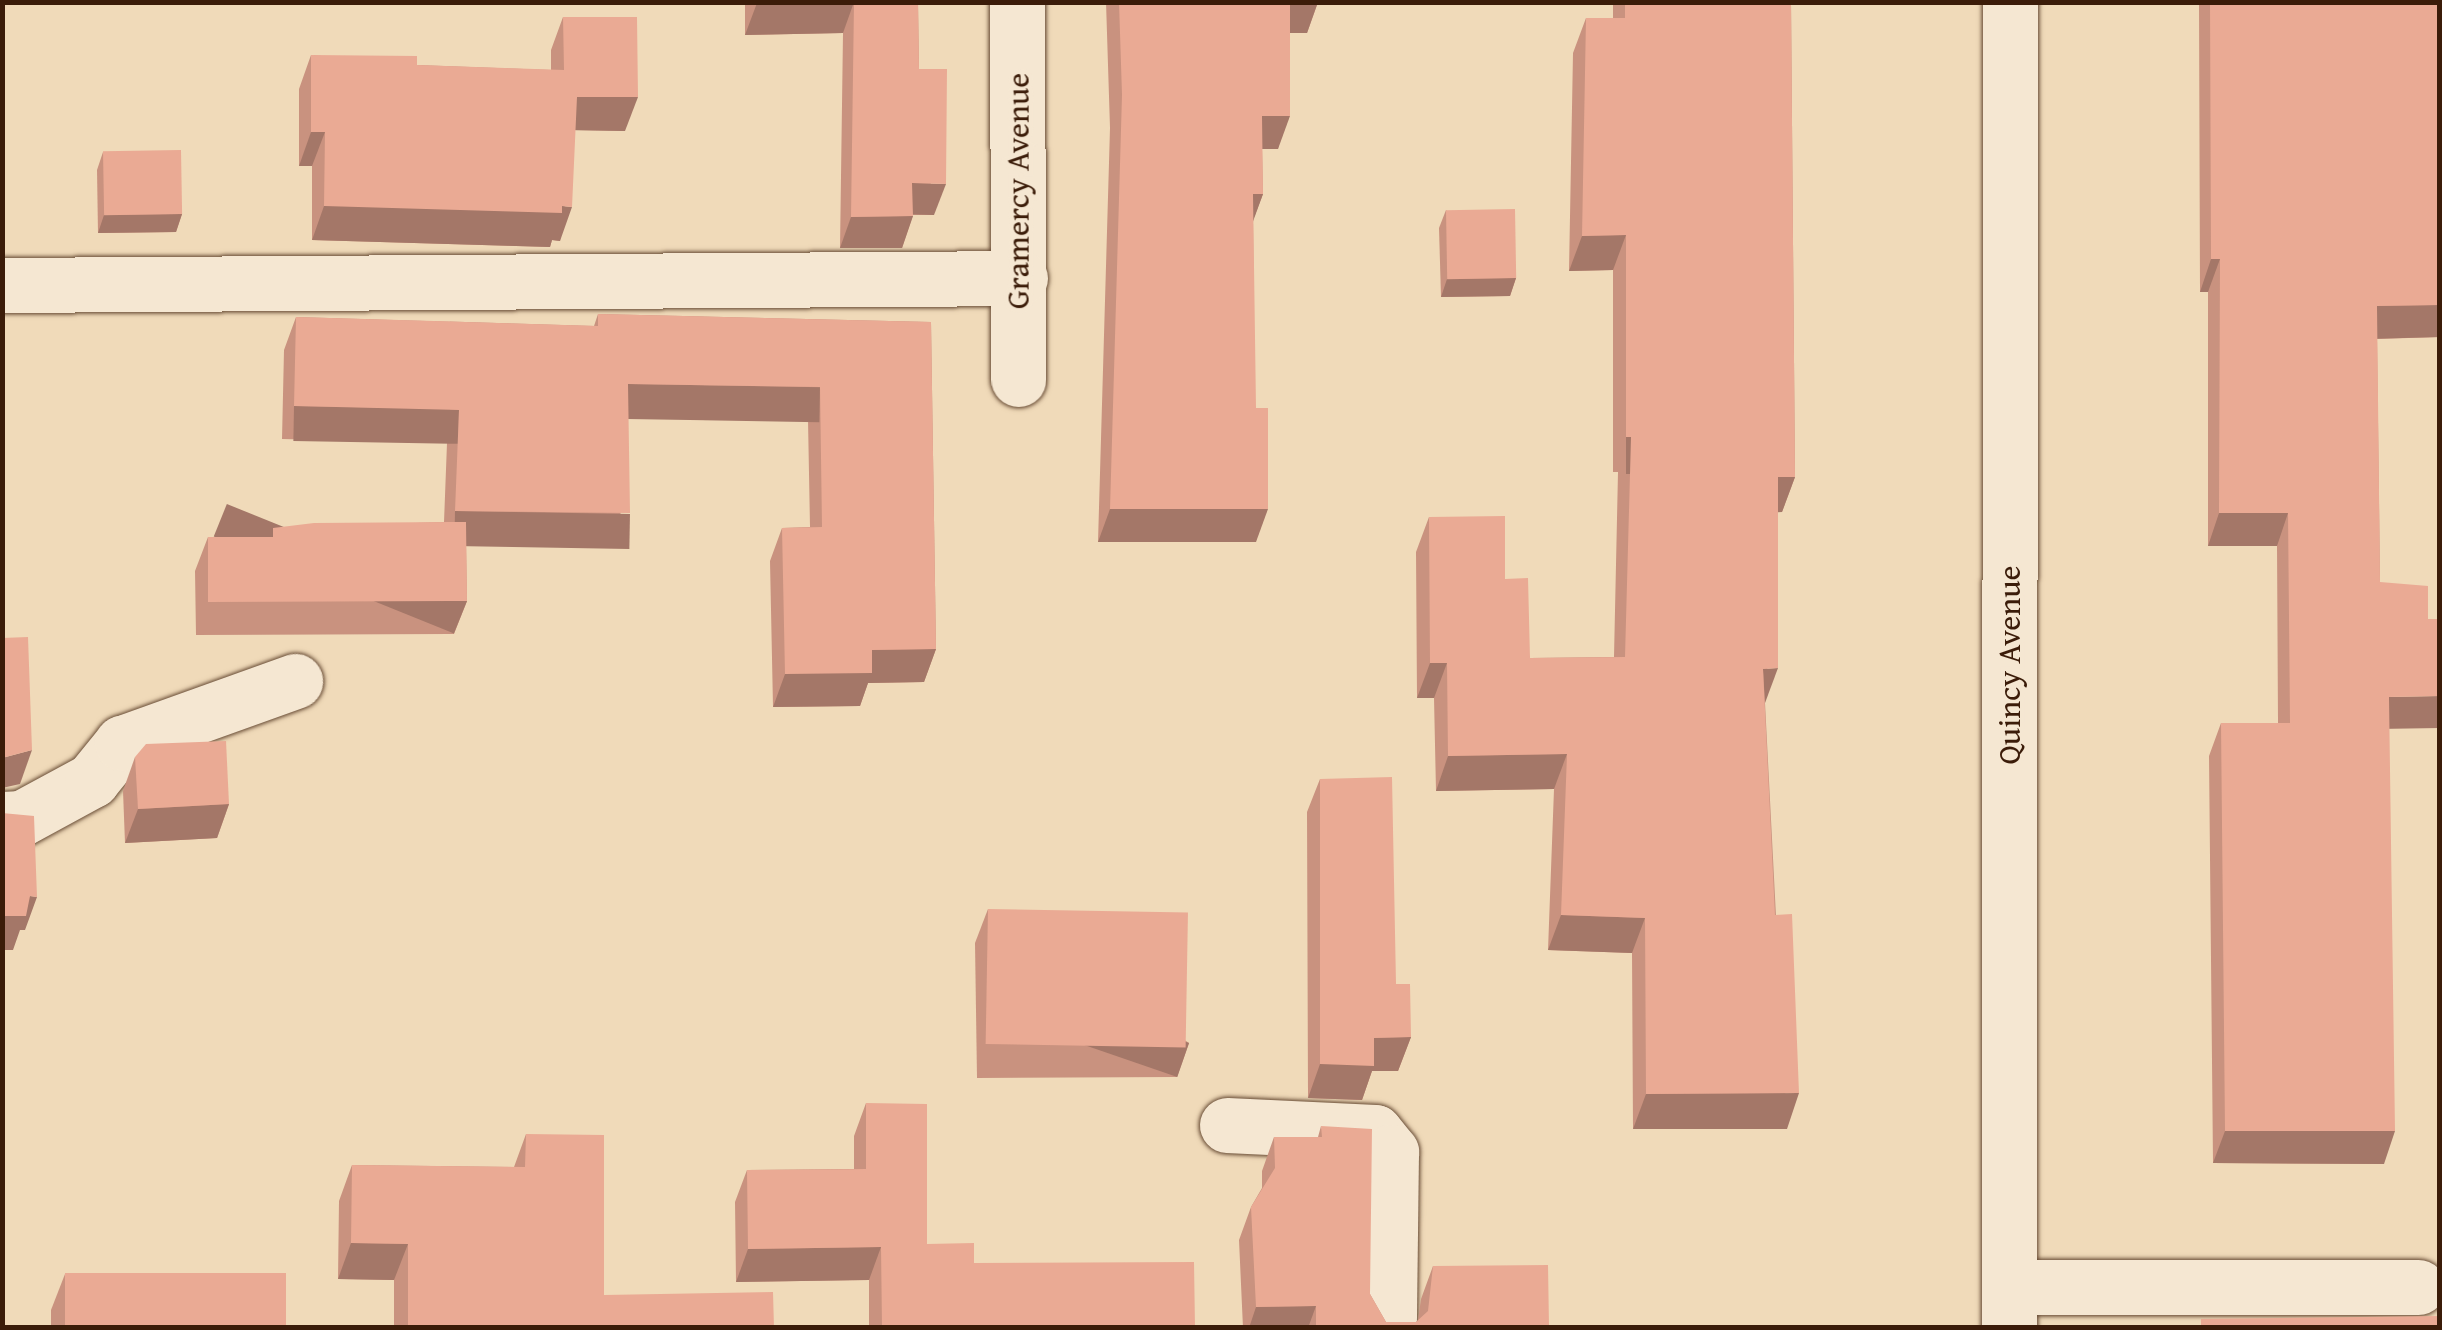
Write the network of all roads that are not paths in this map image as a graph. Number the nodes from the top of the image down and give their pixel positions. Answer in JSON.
{"nodes":[{"id":1,"x":1017,"y":2,"type":"edge"},
{"id":2,"x":2010,"y":2,"type":"edge"},
{"id":3,"x":1020,"y":278,"type":"junction"},
{"id":4,"x":2,"y":285,"type":"edge"},
{"id":5,"x":1018,"y":379,"type":"dead end"},
{"id":6,"x":295,"y":681,"type":"dead end"},
{"id":7,"x":2,"y":818,"type":"edge"},
{"id":8,"x":1227,"y":1125,"type":"dead end"},
{"id":9,"x":2418,"y":1286,"type":"dead end"},
{"id":10,"x":2009,"y":1307,"type":"edge"},
{"id":11,"x":1388,"y":1328,"type":"edge"}],
"edges":[{"from":1,"to":3,"type":"street","name":"Gramercy Avenue"},
{"from":2,"to":10,"type":"street","name":"Quincy Avenue"},
{"from":3,"to":4,"type":"street"},
{"from":3,"to":5,"type":"street","name":"Gramercy Avenue"},
{"from":6,"to":7,"type":"street"},
{"from":8,"to":11,"type":"street"},
{"from":9,"to":10,"type":"street"}]}
